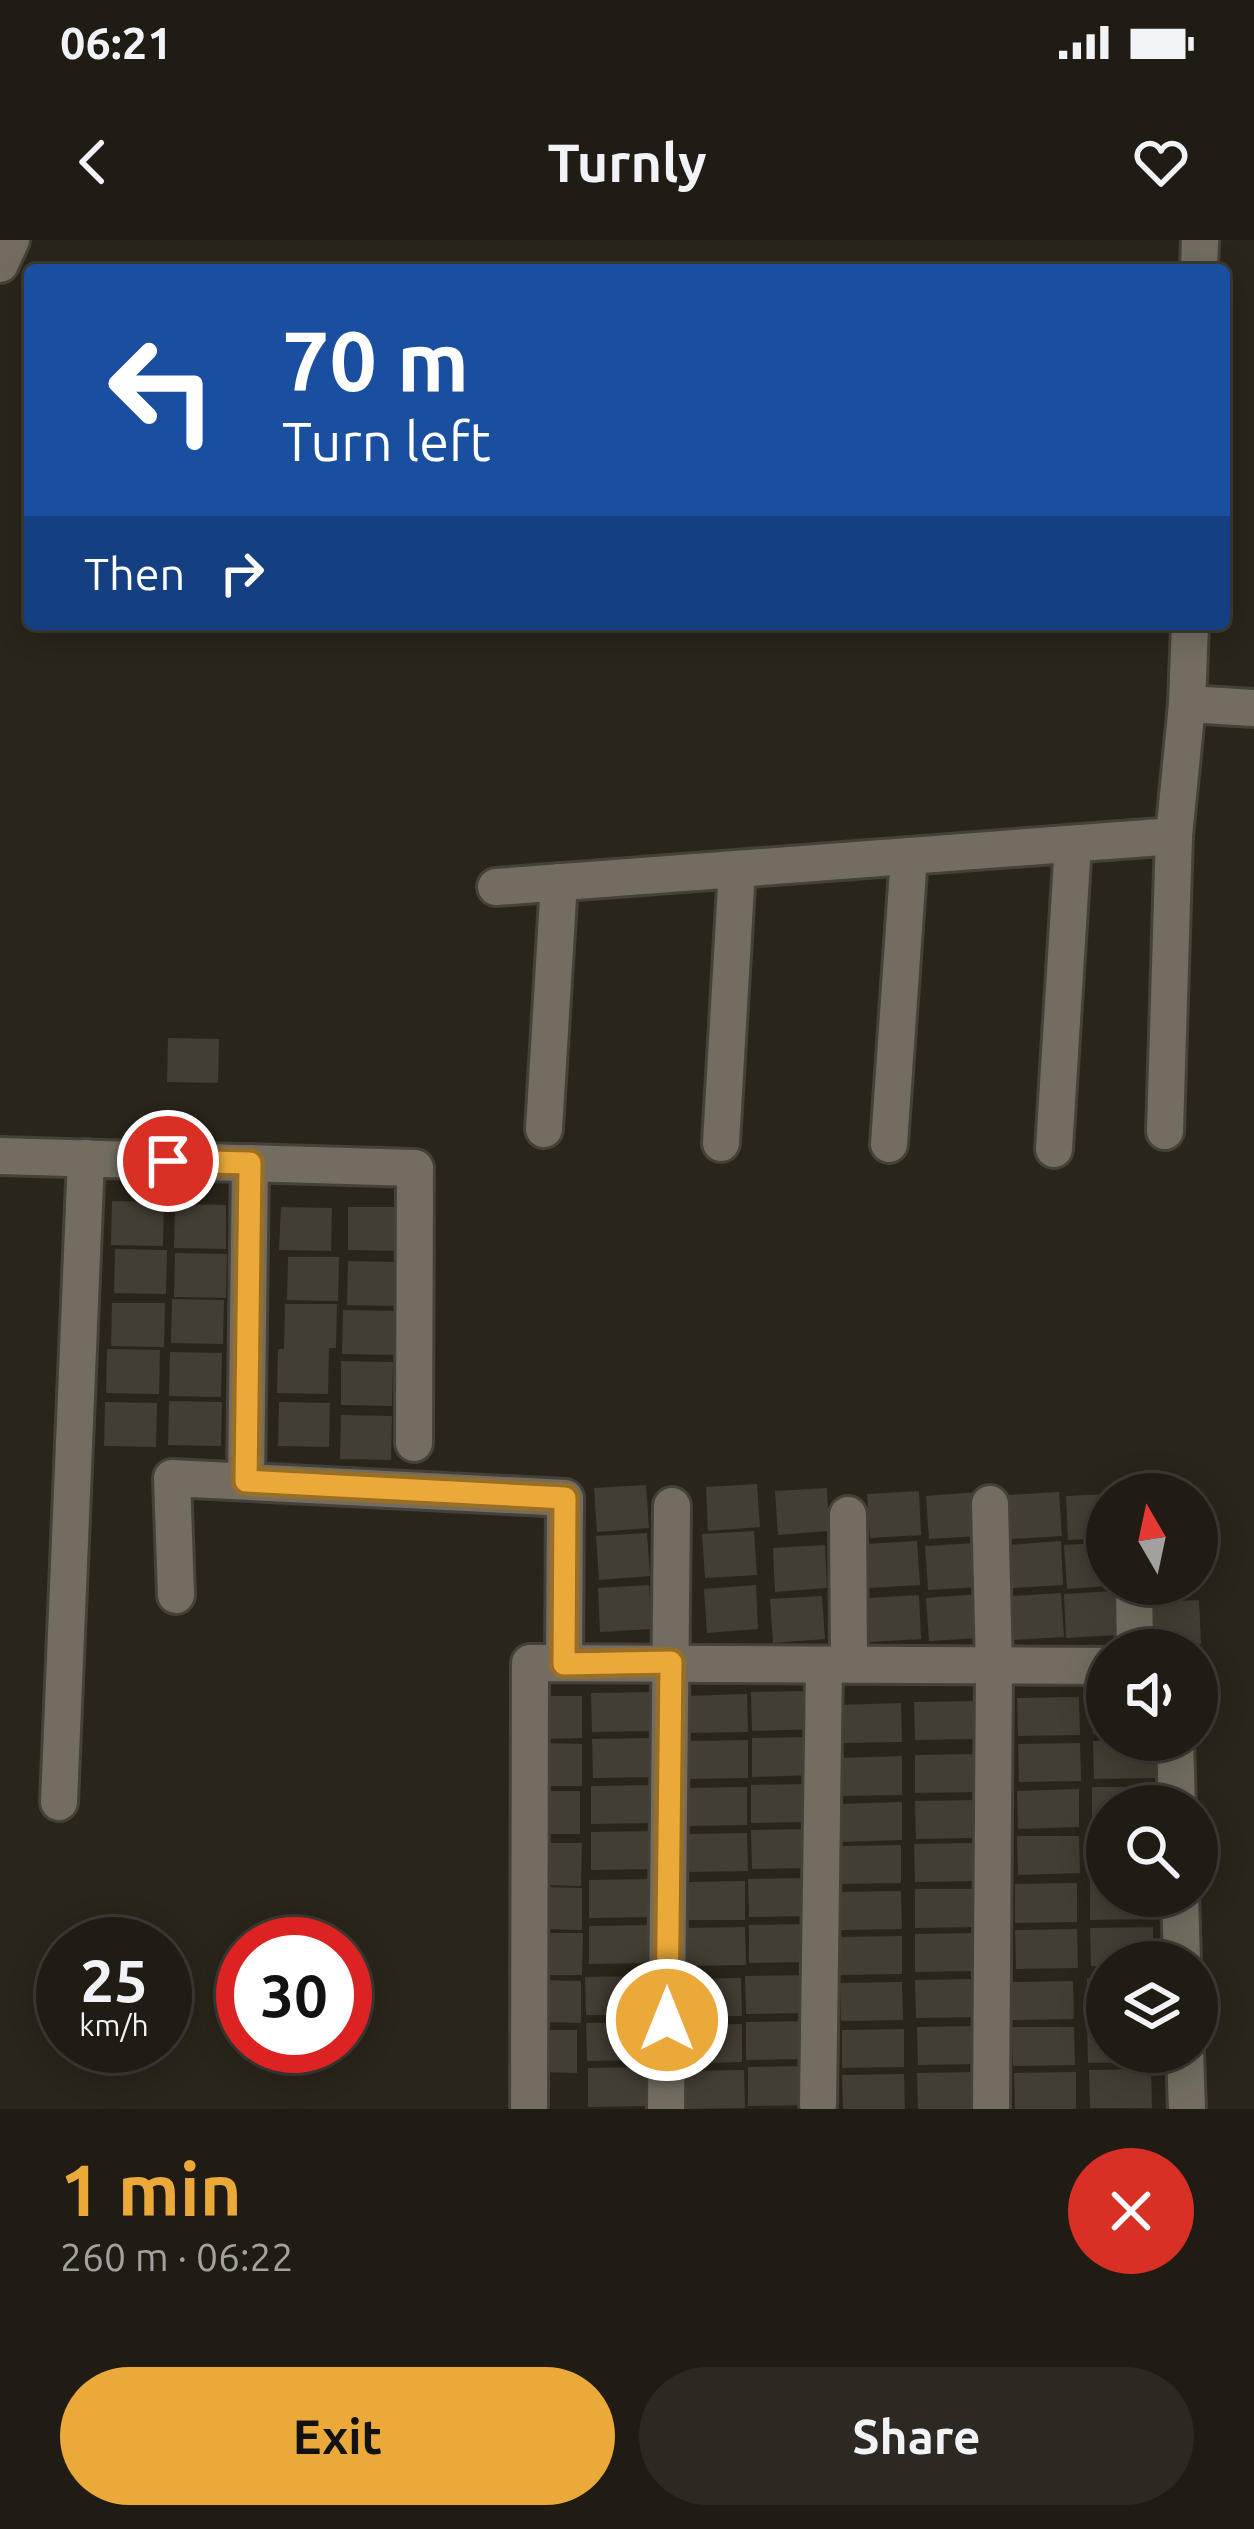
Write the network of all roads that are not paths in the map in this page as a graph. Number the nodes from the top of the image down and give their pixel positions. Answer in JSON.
{"nodes":[{"id":1,"x":11,"y":240,"type":"edge"},
{"id":2,"x":0,"y":264,"type":"edge"},
{"id":3,"x":1190,"y":630,"type":"edge"},
{"id":4,"x":1187,"y":704,"type":"junction"},
{"id":5,"x":1254,"y":708,"type":"edge"},
{"id":6,"x":1174,"y":836,"type":"junction"},
{"id":7,"x":1073,"y":844,"type":"junction"},
{"id":8,"x":909,"y":856,"type":"junction"},
{"id":9,"x":737,"y":868,"type":"junction"},
{"id":10,"x":560,"y":882,"type":"junction"},
{"id":11,"x":496,"y":886,"type":"dead end"},
{"id":12,"x":544,"y":1129,"type":"dead end"},
{"id":13,"x":1165,"y":1131,"type":"dead end"},
{"id":14,"x":721,"y":1143,"type":"dead end"},
{"id":15,"x":890,"y":1144,"type":"dead end"},
{"id":16,"x":1054,"y":1149,"type":"dead end"},
{"id":17,"x":0,"y":1156,"type":"edge"},
{"id":18,"x":86,"y":1158,"type":"junction"},
{"id":19,"x":250,"y":1163,"type":"junction"},
{"id":20,"x":414,"y":1443,"type":"dead end"},
{"id":21,"x":246,"y":1481,"type":"junction"},
{"id":22,"x":990,"y":1504,"type":"dead end"},
{"id":23,"x":672,"y":1506,"type":"dead end"},
{"id":24,"x":848,"y":1515,"type":"dead end"},
{"id":25,"x":176,"y":1594,"type":"dead end"},
{"id":26,"x":671,"y":1662,"type":"junction"},
{"id":27,"x":564,"y":1664,"type":"junction"},
{"id":28,"x":837,"y":1665,"type":"junction"},
{"id":29,"x":994,"y":1666,"type":"junction"},
{"id":30,"x":1086,"y":1666,"type":"edge"},
{"id":31,"x":58,"y":1802,"type":"dead end"},
{"id":32,"x":1186,"y":2073,"type":"edge"},
{"id":33,"x":818,"y":2104,"type":"dead end"},
{"id":34,"x":530,"y":2107,"type":"edge"},
{"id":35,"x":991,"y":2107,"type":"edge"},
{"id":36,"x":666,"y":2109,"type":"edge"},
{"id":37,"x":1187,"y":2109,"type":"edge"}],
"edges":[{"from":1,"to":2,"type":"street"},
{"from":3,"to":4,"type":"street"},
{"from":4,"to":5,"type":"street"},
{"from":4,"to":6,"type":"street"},
{"from":6,"to":7,"type":"street"},
{"from":6,"to":13,"type":"street"},
{"from":7,"to":8,"type":"street"},
{"from":7,"to":16,"type":"street"},
{"from":8,"to":9,"type":"street"},
{"from":8,"to":15,"type":"street"},
{"from":9,"to":10,"type":"street"},
{"from":9,"to":14,"type":"street"},
{"from":10,"to":11,"type":"street"},
{"from":10,"to":12,"type":"street"},
{"from":17,"to":18,"type":"street"},
{"from":18,"to":19,"type":"street"},
{"from":18,"to":31,"type":"street"},
{"from":19,"to":20,"type":"street"},
{"from":19,"to":21,"type":"street"},
{"from":21,"to":25,"type":"street"},
{"from":21,"to":27,"type":"street"},
{"from":22,"to":29,"type":"street"},
{"from":23,"to":26,"type":"street"},
{"from":24,"to":28,"type":"street"},
{"from":26,"to":27,"type":"street"},
{"from":26,"to":28,"type":"street"},
{"from":26,"to":36,"type":"street"},
{"from":27,"to":34,"type":"street"},
{"from":28,"to":29,"type":"street"},
{"from":28,"to":33,"type":"street"},
{"from":29,"to":30,"type":"street"},
{"from":29,"to":35,"type":"street"},
{"from":32,"to":37,"type":"street"}]}
